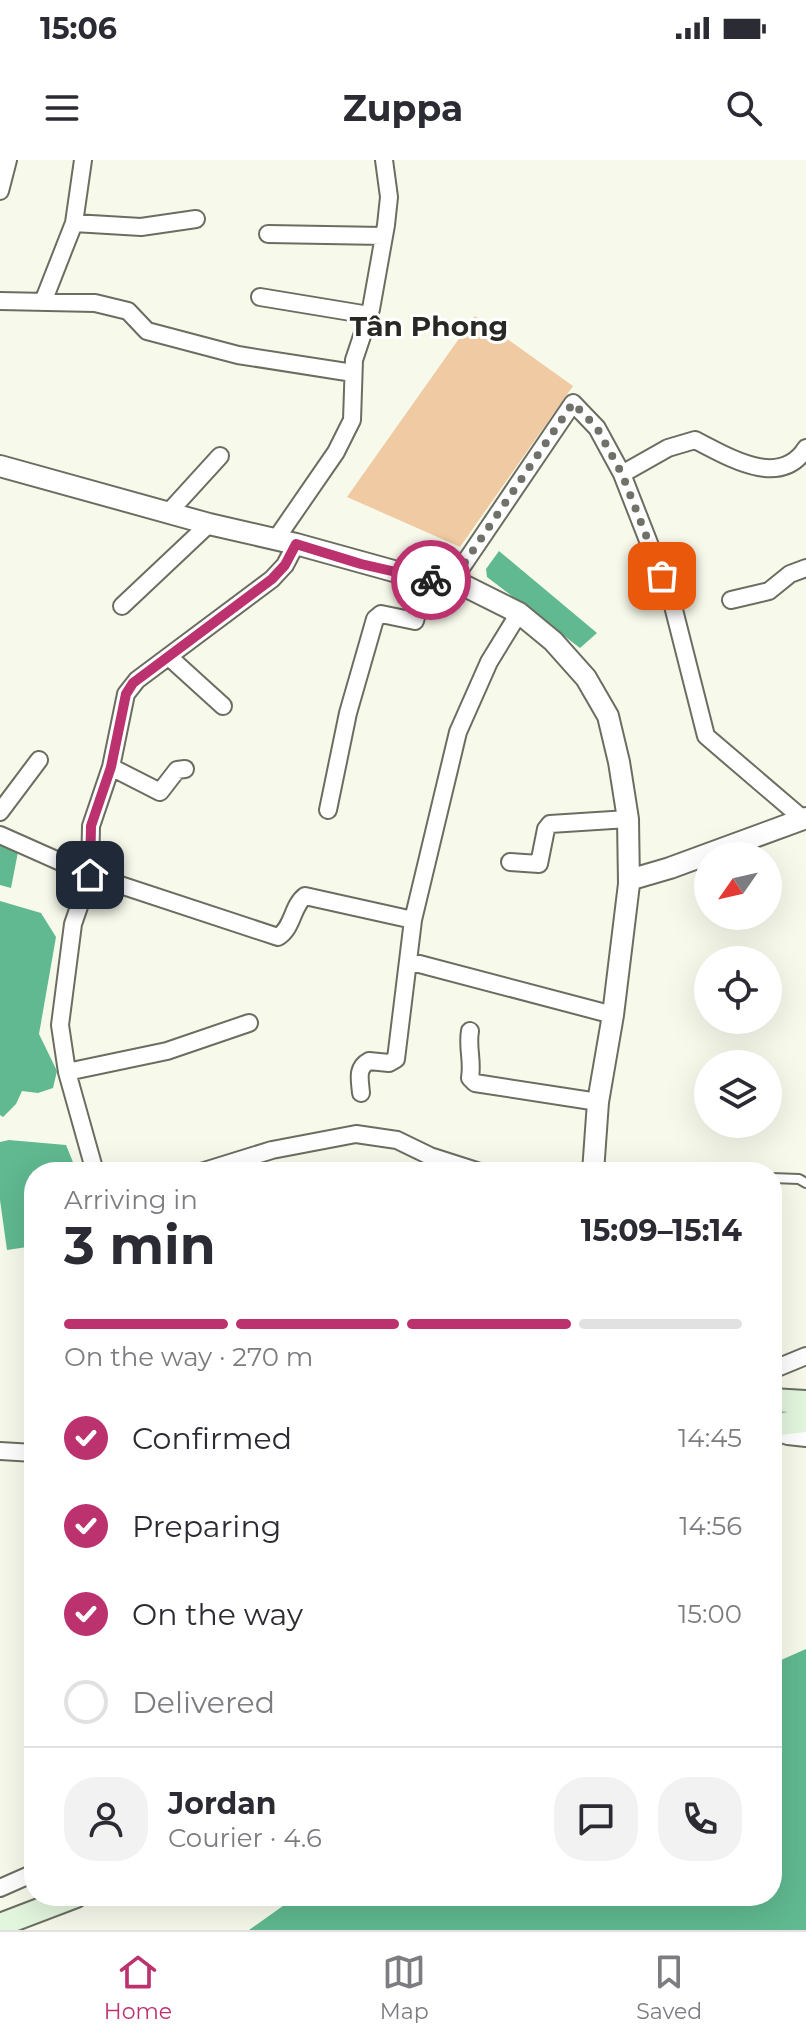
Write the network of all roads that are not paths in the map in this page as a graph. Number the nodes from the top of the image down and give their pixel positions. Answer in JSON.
{"nodes":[{"id":1,"x":8,"y":160,"type":"edge"},
{"id":2,"x":83,"y":160,"type":"edge"},
{"id":3,"x":384,"y":160,"type":"edge"},
{"id":4,"x":0,"y":191,"type":"edge"},
{"id":5,"x":196,"y":219,"type":"dead end"},
{"id":6,"x":74,"y":223,"type":"junction"},
{"id":7,"x":268,"y":234,"type":"dead end"},
{"id":8,"x":384,"y":236,"type":"junction"},
{"id":9,"x":260,"y":297,"type":"dead end"},
{"id":10,"x":0,"y":301,"type":"edge"},
{"id":11,"x":43,"y":302,"type":"junction"},
{"id":12,"x":369,"y":315,"type":"junction"},
{"id":13,"x":353,"y":373,"type":"junction"},
{"id":14,"x":806,"y":448,"type":"edge"},
{"id":15,"x":220,"y":456,"type":"dead end"},
{"id":16,"x":0,"y":466,"type":"edge"},
{"id":17,"x":622,"y":474,"type":"junction"},
{"id":18,"x":169,"y":512,"type":"junction"},
{"id":19,"x":209,"y":524,"type":"junction"},
{"id":20,"x":286,"y":542,"type":"junction"},
{"id":21,"x":806,"y":568,"type":"edge"},
{"id":22,"x":426,"y":580,"type":"junction"},
{"id":23,"x":453,"y":580,"type":"junction"},
{"id":24,"x":731,"y":600,"type":"dead end"},
{"id":25,"x":122,"y":606,"type":"dead end"},
{"id":26,"x":519,"y":613,"type":"junction"},
{"id":27,"x":169,"y":657,"type":"junction"},
{"id":28,"x":223,"y":706,"type":"dead end"},
{"id":29,"x":39,"y":760,"type":"dead end"},
{"id":30,"x":111,"y":767,"type":"junction"},
{"id":31,"x":185,"y":769,"type":"dead end"},
{"id":32,"x":328,"y":810,"type":"dead end"},
{"id":33,"x":0,"y":812,"type":"edge"},
{"id":34,"x":628,"y":819,"type":"junction"},
{"id":35,"x":805,"y":819,"type":"edge"},
{"id":36,"x":0,"y":835,"type":"edge"},
{"id":37,"x":510,"y":862,"type":"dead end"},
{"id":38,"x":90,"y":875,"type":"junction"},
{"id":39,"x":629,"y":880,"type":"junction"},
{"id":40,"x":413,"y":920,"type":"junction"},
{"id":41,"x":408,"y":961,"type":"junction"},
{"id":42,"x":613,"y":1015,"type":"junction"},
{"id":43,"x":249,"y":1023,"type":"dead end"},
{"id":44,"x":470,"y":1031,"type":"dead end"},
{"id":45,"x":67,"y":1072,"type":"junction"},
{"id":46,"x":361,"y":1093,"type":"dead end"},
{"id":47,"x":598,"y":1102,"type":"junction"},
{"id":48,"x":92,"y":1162,"type":"edge"},
{"id":49,"x":232,"y":1162,"type":"edge"},
{"id":50,"x":449,"y":1162,"type":"edge"},
{"id":51,"x":594,"y":1162,"type":"edge"},
{"id":52,"x":782,"y":1178,"type":"edge"},
{"id":53,"x":806,"y":1183,"type":"edge"},
{"id":54,"x":806,"y":1356,"type":"edge"},
{"id":55,"x":782,"y":1366,"type":"edge"},
{"id":56,"x":782,"y":1401,"type":"edge"},
{"id":57,"x":806,"y":1402,"type":"edge"},
{"id":58,"x":806,"y":1421,"type":"edge"},
{"id":59,"x":782,"y":1424,"type":"edge"},
{"id":60,"x":782,"y":1434,"type":"edge"},
{"id":61,"x":806,"y":1438,"type":"edge"},
{"id":62,"x":0,"y":1451,"type":"edge"},
{"id":63,"x":24,"y":1452,"type":"edge"},
{"id":64,"x":24,"y":1877,"type":"edge"},
{"id":65,"x":0,"y":1888,"type":"edge"},
{"id":66,"x":30,"y":1906,"type":"edge"},
{"id":67,"x":49,"y":1906,"type":"edge"},
{"id":68,"x":4,"y":1923,"type":"edge"}],
"edges":[{"from":1,"to":4,"type":"street"},
{"from":2,"to":6,"type":"street"},
{"from":3,"to":8,"type":"street"},
{"from":5,"to":6,"type":"street"},
{"from":6,"to":11,"type":"street"},
{"from":7,"to":8,"type":"street"},
{"from":8,"to":12,"type":"street"},
{"from":9,"to":12,"type":"street"},
{"from":10,"to":11,"type":"street"},
{"from":11,"to":13,"type":"street"},
{"from":12,"to":13,"type":"street"},
{"from":13,"to":20,"type":"street"},
{"from":14,"to":17,"type":"street"},
{"from":15,"to":18,"type":"street"},
{"from":16,"to":18,"type":"street"},
{"from":17,"to":23,"type":"street"},
{"from":17,"to":35,"type":"street"},
{"from":18,"to":19,"type":"street"},
{"from":19,"to":20,"type":"street"},
{"from":19,"to":25,"type":"street"},
{"from":20,"to":22,"type":"street"},
{"from":20,"to":27,"type":"street"},
{"from":21,"to":24,"type":"street"},
{"from":22,"to":23,"type":"street"},
{"from":22,"to":32,"type":"street"},
{"from":23,"to":26,"type":"street"},
{"from":26,"to":34,"type":"street"},
{"from":26,"to":40,"type":"street"},
{"from":27,"to":28,"type":"street"},
{"from":27,"to":30,"type":"street"},
{"from":29,"to":33,"type":"street"},
{"from":30,"to":31,"type":"street"},
{"from":30,"to":38,"type":"street"},
{"from":34,"to":37,"type":"street"},
{"from":34,"to":39,"type":"street"},
{"from":35,"to":39,"type":"street"},
{"from":36,"to":38,"type":"street"},
{"from":38,"to":40,"type":"street"},
{"from":38,"to":45,"type":"street"},
{"from":39,"to":42,"type":"street"},
{"from":40,"to":41,"type":"street"},
{"from":41,"to":42,"type":"street"},
{"from":41,"to":46,"type":"street"},
{"from":42,"to":47,"type":"street"},
{"from":43,"to":45,"type":"street"},
{"from":44,"to":47,"type":"street"},
{"from":45,"to":48,"type":"street"},
{"from":47,"to":51,"type":"street"},
{"from":49,"to":50,"type":"street"},
{"from":52,"to":53,"type":"lane"},
{"from":54,"to":55,"type":"street"},
{"from":56,"to":57,"type":"main road"},
{"from":58,"to":59,"type":"main road"},
{"from":60,"to":61,"type":"street"},
{"from":62,"to":63,"type":"street"},
{"from":64,"to":65,"type":"street"},
{"from":66,"to":68,"type":"street"},
{"from":67,"to":68,"type":"main road"}]}
